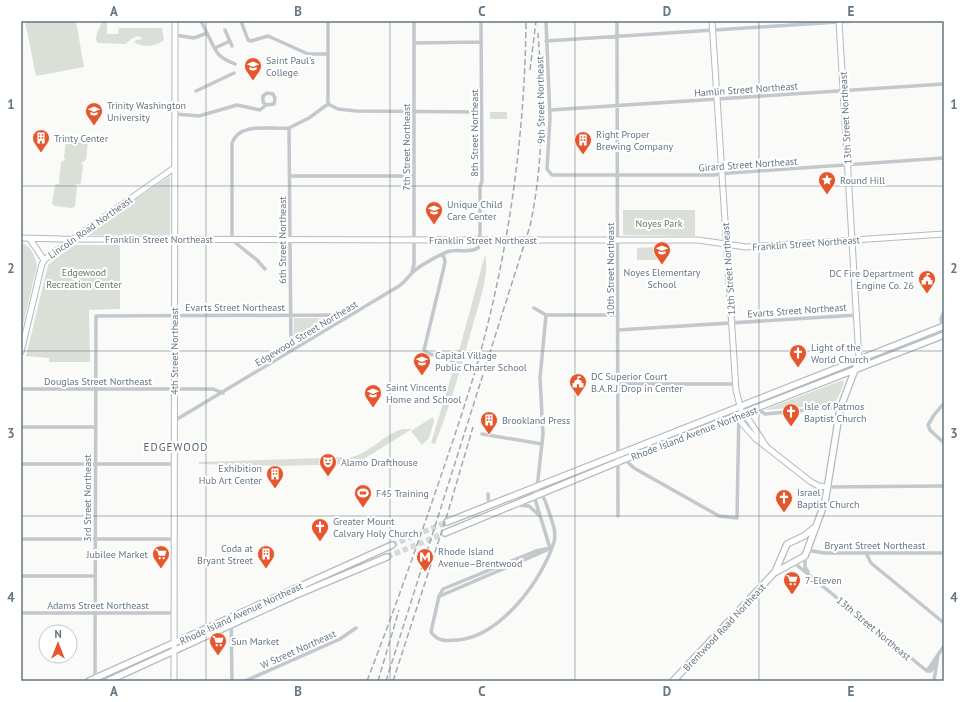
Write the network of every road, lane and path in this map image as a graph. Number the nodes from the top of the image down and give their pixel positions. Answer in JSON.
{"nodes":[{"id":1,"x":175,"y":21,"type":"edge"},
{"id":2,"x":201,"y":21,"type":"edge"},
{"id":3,"x":241,"y":21,"type":"edge"},
{"id":4,"x":328,"y":21,"type":"edge"},
{"id":5,"x":414,"y":21,"type":"edge"},
{"id":6,"x":481,"y":21,"type":"edge"},
{"id":7,"x":546,"y":21,"type":"edge"},
{"id":8,"x":616,"y":21,"type":"edge"},
{"id":9,"x":712,"y":21,"type":"edge"},
{"id":10,"x":839,"y":21,"type":"edge"},
{"id":11,"x":852,"y":21,"type":"edge"},
{"id":12,"x":225,"y":30,"type":"dead end"},
{"id":13,"x":713,"y":30,"type":"junction"},
{"id":14,"x":207,"y":32,"type":"junction"},
{"id":15,"x":175,"y":35,"type":"junction"},
{"id":16,"x":617,"y":36,"type":"junction"},
{"id":17,"x":230,"y":40,"type":"junction"},
{"id":18,"x":546,"y":41,"type":"junction"},
{"id":19,"x":481,"y":42,"type":"junction"},
{"id":20,"x":414,"y":43,"type":"junction"},
{"id":21,"x":232,"y":46,"type":"dead end"},
{"id":22,"x":215,"y":48,"type":"junction"},
{"id":23,"x":328,"y":54,"type":"junction"},
{"id":24,"x":235,"y":64,"type":"dead end"},
{"id":25,"x":234,"y":73,"type":"dead end"},
{"id":26,"x":944,"y":84,"type":"edge"},
{"id":27,"x":196,"y":91,"type":"dead end"},
{"id":28,"x":844,"y":91,"type":"junction"},
{"id":29,"x":717,"y":99,"type":"junction"},
{"id":30,"x":328,"y":104,"type":"junction"},
{"id":31,"x":617,"y":105,"type":"junction"},
{"id":32,"x":266,"y":106,"type":"dead end"},
{"id":33,"x":550,"y":110,"type":"junction"},
{"id":34,"x":414,"y":111,"type":"junction"},
{"id":35,"x":482,"y":112,"type":"junction"},
{"id":36,"x":175,"y":114,"type":"junction"},
{"id":37,"x":289,"y":128,"type":"junction"},
{"id":38,"x":944,"y":158,"type":"edge"},
{"id":39,"x":848,"y":165,"type":"junction"},
{"id":40,"x":174,"y":168,"type":"junction"},
{"id":41,"x":722,"y":174,"type":"junction"},
{"id":42,"x":552,"y":175,"type":"joint"},
{"id":43,"x":290,"y":176,"type":"junction"},
{"id":44,"x":414,"y":176,"type":"junction"},
{"id":45,"x":617,"y":176,"type":"junction"},
{"id":46,"x":944,"y":234,"type":"edge"},
{"id":47,"x":21,"y":238,"type":"edge"},
{"id":48,"x":30,"y":239,"type":"junction"},
{"id":49,"x":72,"y":239,"type":"junction"},
{"id":50,"x":174,"y":239,"type":"junction"},
{"id":51,"x":853,"y":239,"type":"junction"},
{"id":52,"x":232,"y":240,"type":"junction"},
{"id":53,"x":290,"y":240,"type":"junction"},
{"id":54,"x":414,"y":240,"type":"junction"},
{"id":55,"x":618,"y":240,"type":"junction"},
{"id":56,"x":480,"y":244,"type":"joint"},
{"id":57,"x":726,"y":244,"type":"junction"},
{"id":58,"x":443,"y":254,"type":"junction"},
{"id":59,"x":44,"y":260,"type":"junction"},
{"id":60,"x":265,"y":269,"type":"dead end"},
{"id":61,"x":412,"y":272,"type":"junction"},
{"id":62,"x":534,"y":308,"type":"dead end"},
{"id":63,"x":944,"y":311,"type":"edge"},
{"id":64,"x":174,"y":315,"type":"junction"},
{"id":65,"x":290,"y":315,"type":"junction"},
{"id":66,"x":350,"y":315,"type":"junction"},
{"id":67,"x":546,"y":315,"type":"junction"},
{"id":68,"x":618,"y":315,"type":"junction"},
{"id":69,"x":858,"y":315,"type":"junction"},
{"id":70,"x":97,"y":316,"type":"joint"},
{"id":71,"x":731,"y":322,"type":"junction"},
{"id":72,"x":943,"y":328,"type":"edge"},
{"id":73,"x":618,"y":330,"type":"junction"},
{"id":74,"x":944,"y":335,"type":"edge"},
{"id":75,"x":910,"y":339,"type":"junction"},
{"id":76,"x":914,"y":347,"type":"junction"},
{"id":77,"x":291,"y":351,"type":"junction"},
{"id":78,"x":21,"y":352,"type":"edge"},
{"id":79,"x":859,"y":359,"type":"junction"},
{"id":80,"x":453,"y":361,"type":"dead end"},
{"id":81,"x":855,"y":370,"type":"junction"},
{"id":82,"x":618,"y":384,"type":"junction"},
{"id":83,"x":735,"y":384,"type":"junction"},
{"id":84,"x":21,"y":389,"type":"edge"},
{"id":85,"x":95,"y":389,"type":"junction"},
{"id":86,"x":174,"y":390,"type":"junction"},
{"id":87,"x":223,"y":393,"type":"junction"},
{"id":88,"x":944,"y":403,"type":"edge"},
{"id":89,"x":739,"y":408,"type":"junction"},
{"id":90,"x":756,"y":408,"type":"junction"},
{"id":91,"x":840,"y":409,"type":"junction"},
{"id":92,"x":740,"y":415,"type":"junction"},
{"id":93,"x":174,"y":421,"type":"junction"},
{"id":94,"x":21,"y":427,"type":"edge"},
{"id":95,"x":94,"y":427,"type":"junction"},
{"id":96,"x":482,"y":434,"type":"dead end"},
{"id":97,"x":944,"y":443,"type":"edge"},
{"id":98,"x":542,"y":444,"type":"junction"},
{"id":99,"x":619,"y":455,"type":"junction"},
{"id":100,"x":625,"y":459,"type":"junction"},
{"id":101,"x":618,"y":462,"type":"junction"},
{"id":102,"x":21,"y":464,"type":"edge"},
{"id":103,"x":94,"y":464,"type":"junction"},
{"id":104,"x":174,"y":464,"type":"junction"},
{"id":105,"x":827,"y":486,"type":"junction"},
{"id":106,"x":944,"y":486,"type":"edge"},
{"id":107,"x":537,"y":488,"type":"junction"},
{"id":108,"x":543,"y":493,"type":"junction"},
{"id":109,"x":488,"y":494,"type":"dead end"},
{"id":110,"x":534,"y":496,"type":"junction"},
{"id":111,"x":489,"y":506,"type":"junction"},
{"id":112,"x":510,"y":506,"type":"junction"},
{"id":113,"x":618,"y":516,"type":"dead end"},
{"id":114,"x":542,"y":521,"type":"junction"},
{"id":115,"x":447,"y":522,"type":"tunnel mouth"},
{"id":116,"x":815,"y":527,"type":"junction"},
{"id":117,"x":445,"y":533,"type":"tunnel mouth"},
{"id":118,"x":798,"y":538,"type":"junction"},
{"id":119,"x":21,"y":539,"type":"edge"},
{"id":120,"x":95,"y":539,"type":"junction"},
{"id":121,"x":174,"y":539,"type":"junction"},
{"id":122,"x":392,"y":545,"type":"tunnel mouth"},
{"id":123,"x":550,"y":548,"type":"junction"},
{"id":124,"x":807,"y":550,"type":"junction"},
{"id":125,"x":866,"y":553,"type":"junction"},
{"id":126,"x":944,"y":553,"type":"edge"},
{"id":127,"x":783,"y":554,"type":"junction"},
{"id":128,"x":387,"y":558,"type":"tunnel mouth"},
{"id":129,"x":792,"y":562,"type":"junction"},
{"id":130,"x":774,"y":573,"type":"junction"},
{"id":131,"x":810,"y":575,"type":"junction"},
{"id":132,"x":21,"y":576,"type":"edge"},
{"id":133,"x":95,"y":576,"type":"junction"},
{"id":134,"x":21,"y":613,"type":"edge"},
{"id":135,"x":95,"y":614,"type":"junction"},
{"id":136,"x":174,"y":614,"type":"junction"},
{"id":137,"x":231,"y":616,"type":"junction"},
{"id":138,"x":944,"y":623,"type":"edge"},
{"id":139,"x":231,"y":625,"type":"junction"},
{"id":140,"x":356,"y":628,"type":"dead end"},
{"id":141,"x":174,"y":644,"type":"junction"},
{"id":142,"x":944,"y":646,"type":"edge"},
{"id":143,"x":174,"y":651,"type":"junction"},
{"id":144,"x":938,"y":656,"type":"junction"},
{"id":145,"x":937,"y":662,"type":"junction"},
{"id":146,"x":927,"y":671,"type":"junction"},
{"id":147,"x":93,"y":680,"type":"edge"},
{"id":148,"x":677,"y":680,"type":"edge"},
{"id":149,"x":108,"y":681,"type":"edge"},
{"id":150,"x":174,"y":681,"type":"edge"},
{"id":151,"x":232,"y":681,"type":"edge"},
{"id":152,"x":244,"y":681,"type":"edge"},
{"id":153,"x":934,"y":681,"type":"edge"}],
"edges":[{"from":1,"to":15,"type":"street","name":"4th Street Northeast"},
{"from":2,"to":14,"type":"street"},
{"from":3,"to":23,"type":"street"},
{"from":4,"to":23,"type":"street"},
{"from":5,"to":20,"type":"street","name":"7th Street Northeast"},
{"from":6,"to":19,"type":"street","name":"8th Street Northeast"},
{"from":7,"to":18,"type":"street","name":"9th Street Northeast"},
{"from":8,"to":16,"type":"street","name":"10th Street Northeast"},
{"from":9,"to":13,"type":"street","name":"12th Street Northeast"},
{"from":10,"to":11,"type":"street"},
{"from":10,"to":13,"type":"street"},
{"from":10,"to":28,"type":"street","name":"13th Street Northeast"},
{"from":12,"to":17,"type":"street"},
{"from":13,"to":16,"type":"street"},
{"from":13,"to":29,"type":"street","name":"12th Street Northeast"},
{"from":14,"to":15,"type":"street"},
{"from":14,"to":22,"type":"street"},
{"from":15,"to":36,"type":"street","name":"4th Street Northeast"},
{"from":16,"to":18,"type":"street"},
{"from":16,"to":31,"type":"street","name":"10th Street Northeast"},
{"from":17,"to":21,"type":"street"},
{"from":17,"to":22,"type":"street"},
{"from":18,"to":33,"type":"street","name":"9th Street Northeast"},
{"from":19,"to":20,"type":"street"},
{"from":19,"to":35,"type":"street","name":"8th Street Northeast"},
{"from":20,"to":34,"type":"street","name":"7th Street Northeast"},
{"from":22,"to":24,"type":"street"},
{"from":23,"to":30,"type":"street"},
{"from":25,"to":27,"type":"street"},
{"from":26,"to":28,"type":"street","name":"Hamlin Street Northeast"},
{"from":28,"to":29,"type":"street","name":"Hamlin Street Northeast"},
{"from":28,"to":39,"type":"street","name":"13th Street Northeast"},
{"from":29,"to":31,"type":"street","name":"Hamlin Street Northeast"},
{"from":29,"to":41,"type":"street","name":"12th Street Northeast"},
{"from":30,"to":34,"type":"street"},
{"from":30,"to":37,"type":"street"},
{"from":31,"to":33,"type":"street","name":"Hamlin Street Northeast"},
{"from":31,"to":45,"type":"street","name":"10th Street Northeast"},
{"from":32,"to":36,"type":"street"},
{"from":33,"to":42,"type":"street","name":"9th Street Northeast"},
{"from":34,"to":35,"type":"street"},
{"from":34,"to":44,"type":"street","name":"7th Street Northeast"},
{"from":35,"to":56,"type":"street","name":"8th Street Northeast"},
{"from":36,"to":40,"type":"street","name":"4th Street Northeast"},
{"from":37,"to":43,"type":"street","name":"6th Street Northeast"},
{"from":37,"to":52,"type":"street"},
{"from":38,"to":39,"type":"street","name":"Girard Street Northeast"},
{"from":39,"to":41,"type":"street","name":"Girard Street Northeast"},
{"from":39,"to":51,"type":"street","name":"13th Street Northeast"},
{"from":40,"to":49,"type":"street","name":"Lincoln Road Northeast"},
{"from":40,"to":50,"type":"street","name":"4th Street Northeast"},
{"from":41,"to":45,"type":"street","name":"Girard Street Northeast"},
{"from":41,"to":57,"type":"street","name":"12th Street Northeast"},
{"from":42,"to":45,"type":"street","name":"Girard Street Northeast"},
{"from":43,"to":44,"type":"street"},
{"from":43,"to":53,"type":"street","name":"6th Street Northeast"},
{"from":44,"to":54,"type":"street","name":"7th Street Northeast"},
{"from":45,"to":55,"type":"street","name":"10th Street Northeast"},
{"from":46,"to":51,"type":"street","name":"Franklin Street Northeast"},
{"from":47,"to":48,"type":"street","name":"Franklin Street Northeast"},
{"from":48,"to":49,"type":"street","name":"Franklin Street Northeast"},
{"from":48,"to":59,"type":"street"},
{"from":49,"to":50,"type":"street","name":"Franklin Street Northeast"},
{"from":49,"to":59,"type":"street","name":"Lincoln Road Northeast"},
{"from":50,"to":52,"type":"street","name":"Franklin Street Northeast"},
{"from":50,"to":64,"type":"street","name":"4th Street Northeast"},
{"from":51,"to":57,"type":"street","name":"Franklin Street Northeast"},
{"from":51,"to":69,"type":"street","name":"13th Street Northeast"},
{"from":52,"to":53,"type":"street","name":"Franklin Street Northeast"},
{"from":52,"to":60,"type":"street"},
{"from":53,"to":54,"type":"street","name":"Franklin Street Northeast"},
{"from":53,"to":65,"type":"street","name":"6th Street Northeast"},
{"from":54,"to":55,"type":"street","name":"Franklin Street Northeast","bridge":true},
{"from":54,"to":61,"type":"street","name":"7th Street Northeast"},
{"from":55,"to":57,"type":"street","name":"Franklin Street Northeast"},
{"from":55,"to":68,"type":"street","name":"10th Street Northeast"},
{"from":56,"to":58,"type":"street","name":"Edgewood Street Northeast"},
{"from":57,"to":71,"type":"street","name":"12th Street Northeast"},
{"from":58,"to":61,"type":"street","name":"Edgewood Street Northeast"},
{"from":58,"to":80,"type":"street"},
{"from":59,"to":78,"type":"street","name":"Lincoln Road Northeast"},
{"from":61,"to":66,"type":"street","name":"Edgewood Street Northeast"},
{"from":62,"to":67,"type":"street"},
{"from":63,"to":72,"type":"street"},
{"from":64,"to":65,"type":"street","name":"Evarts Street Northeast"},
{"from":64,"to":70,"type":"street","name":"Evarts Street Northeast"},
{"from":64,"to":86,"type":"street","name":"4th Street Northeast"},
{"from":65,"to":66,"type":"street","name":"Evarts Street Northeast"},
{"from":65,"to":77,"type":"street","name":"6th Street Northeast"},
{"from":66,"to":77,"type":"street","name":"Edgewood Street Northeast"},
{"from":67,"to":68,"type":"street"},
{"from":67,"to":98,"type":"street"},
{"from":68,"to":73,"type":"street","name":"10th Street Northeast"},
{"from":69,"to":71,"type":"street","name":"Evarts Street Northeast"},
{"from":69,"to":79,"type":"street","name":"13th Street Northeast"},
{"from":70,"to":85,"type":"street","name":"3rd Street Northeast"},
{"from":71,"to":73,"type":"street","name":"Evarts Street Northeast"},
{"from":71,"to":83,"type":"street","name":"12th Street Northeast"},
{"from":72,"to":75,"type":"main road","name":"Rhode Island Avenue Northeast"},
{"from":73,"to":82,"type":"street","name":"10th Street Northeast"},
{"from":74,"to":76,"type":"main road","name":"Rhode Island Avenue Northeast"},
{"from":75,"to":76,"type":"main road"},
{"from":75,"to":79,"type":"main road","name":"Rhode Island Avenue Northeast"},
{"from":76,"to":81,"type":"main road","name":"Rhode Island Avenue Northeast"},
{"from":77,"to":87,"type":"street","name":"Edgewood Street Northeast"},
{"from":79,"to":81,"type":"main road"},
{"from":79,"to":89,"type":"main road","name":"Rhode Island Avenue Northeast"},
{"from":81,"to":90,"type":"main road","name":"Rhode Island Avenue Northeast"},
{"from":81,"to":91,"type":"main road"},
{"from":82,"to":83,"type":"street"},
{"from":82,"to":99,"type":"street","name":"10th Street Northeast"},
{"from":83,"to":89,"type":"street","name":"12th Street Northeast"},
{"from":84,"to":85,"type":"street","name":"Douglas Street Northeast"},
{"from":85,"to":86,"type":"street","name":"Douglas Street Northeast"},
{"from":85,"to":95,"type":"street","name":"3rd Street Northeast"},
{"from":86,"to":87,"type":"street","name":"Douglas Street Northeast"},
{"from":86,"to":93,"type":"street","name":"4th Street Northeast"},
{"from":87,"to":93,"type":"street","name":"Edgewood Street Northeast"},
{"from":88,"to":97,"type":"street"},
{"from":89,"to":92,"type":"street","name":"12th Street Northeast"},
{"from":89,"to":99,"type":"main road","name":"Rhode Island Avenue Northeast"},
{"from":90,"to":91,"type":"street"},
{"from":90,"to":92,"type":"main road","name":"Rhode Island Avenue Northeast"},
{"from":91,"to":105,"type":"main road"},
{"from":92,"to":100,"type":"main road","name":"Rhode Island Avenue Northeast"},
{"from":92,"to":100,"type":"street"},
{"from":92,"to":105,"type":"street","name":"12th Street Northeast"},
{"from":93,"to":104,"type":"street","name":"4th Street Northeast"},
{"from":94,"to":95,"type":"street"},
{"from":95,"to":103,"type":"street","name":"3rd Street Northeast"},
{"from":96,"to":98,"type":"street"},
{"from":98,"to":107,"type":"street"},
{"from":99,"to":100,"type":"street"},
{"from":99,"to":101,"type":"street","name":"10th Street Northeast"},
{"from":99,"to":107,"type":"main road","name":"Rhode Island Avenue Northeast"},
{"from":100,"to":101,"type":"main road","name":"Rhode Island Avenue Northeast"},
{"from":101,"to":108,"type":"main road","name":"Rhode Island Avenue Northeast"},
{"from":101,"to":113,"type":"street","name":"10th Street Northeast"},
{"from":102,"to":103,"type":"street"},
{"from":103,"to":104,"type":"street"},
{"from":103,"to":120,"type":"street","name":"3rd Street Northeast"},
{"from":104,"to":121,"type":"street","name":"4th Street Northeast"},
{"from":105,"to":106,"type":"street"},
{"from":105,"to":116,"type":"main road"},
{"from":107,"to":108,"type":"street"},
{"from":107,"to":110,"type":"street"},
{"from":107,"to":111,"type":"main road","name":"Rhode Island Avenue Northeast"},
{"from":108,"to":110,"type":"main road","name":"Rhode Island Avenue Northeast"},
{"from":108,"to":123,"type":"street"},
{"from":109,"to":111,"type":"street"},
{"from":110,"to":112,"type":"main road","name":"Rhode Island Avenue Northeast"},
{"from":110,"to":114,"type":"street"},
{"from":111,"to":115,"type":"main road","name":"Rhode Island Avenue Northeast"},
{"from":112,"to":114,"type":"street"},
{"from":112,"to":117,"type":"main road","name":"Rhode Island Avenue Northeast"},
{"from":114,"to":123,"type":"street"},
{"from":116,"to":118,"type":"main road"},
{"from":116,"to":124,"type":"main road"},
{"from":118,"to":124,"type":"main road"},
{"from":118,"to":127,"type":"main road","name":"Brentwood Road Northeast"},
{"from":119,"to":120,"type":"street"},
{"from":120,"to":121,"type":"street"},
{"from":120,"to":133,"type":"street","name":"3rd Street Northeast"},
{"from":121,"to":136,"type":"street","name":"4th Street Northeast"},
{"from":122,"to":137,"type":"main road","name":"Rhode Island Avenue Northeast"},
{"from":123,"to":123,"type":"street"},
{"from":124,"to":125,"type":"street","name":"Bryant Street Northeast"},
{"from":124,"to":129,"type":"main road","name":"Brentwood Road Northeast"},
{"from":124,"to":131,"type":"street"},
{"from":125,"to":126,"type":"street","name":"Bryant Street Northeast"},
{"from":125,"to":138,"type":"street"},
{"from":127,"to":129,"type":"main road"},
{"from":127,"to":130,"type":"main road","name":"Brentwood Road Northeast"},
{"from":128,"to":139,"type":"main road","name":"Rhode Island Avenue Northeast"},
{"from":129,"to":130,"type":"main road","name":"Brentwood Road Northeast"},
{"from":129,"to":131,"type":"street","name":"13th Street Northeast"},
{"from":130,"to":148,"type":"main road","name":"Brentwood Road Northeast"},
{"from":131,"to":146,"type":"street","name":"13th Street Northeast"},
{"from":132,"to":133,"type":"street"},
{"from":133,"to":135,"type":"street","name":"3rd Street Northeast"},
{"from":134,"to":135,"type":"street","name":"Adams Street Northeast"},
{"from":135,"to":136,"type":"street","name":"Adams Street Northeast"},
{"from":135,"to":147,"type":"street","name":"3rd Street Northeast"},
{"from":136,"to":141,"type":"street","name":"4th Street Northeast"},
{"from":137,"to":139,"type":"street"},
{"from":137,"to":141,"type":"main road","name":"Rhode Island Avenue Northeast"},
{"from":139,"to":143,"type":"main road","name":"Rhode Island Avenue Northeast"},
{"from":139,"to":151,"type":"street"},
{"from":140,"to":152,"type":"street","name":"W Street Northeast"},
{"from":141,"to":143,"type":"street","name":"4th Street Northeast"},
{"from":141,"to":147,"type":"main road","name":"Rhode Island Avenue Northeast"},
{"from":142,"to":144,"type":"street"},
{"from":143,"to":149,"type":"main road","name":"Rhode Island Avenue Northeast"},
{"from":143,"to":150,"type":"street","name":"4th Street Northeast"},
{"from":144,"to":145,"type":"street"},
{"from":144,"to":146,"type":"street"},
{"from":145,"to":146,"type":"street"},
{"from":145,"to":153,"type":"street"}]}
